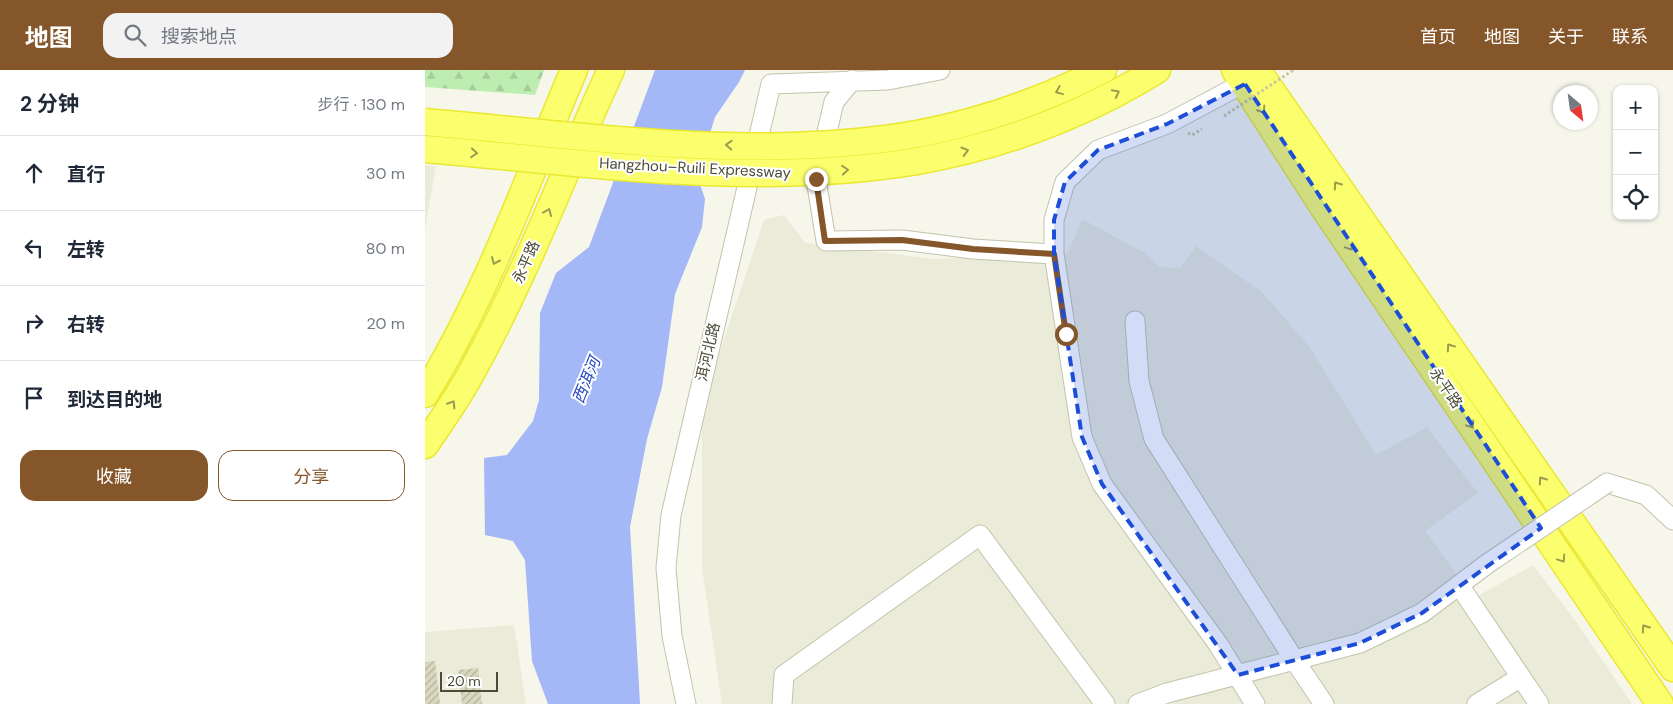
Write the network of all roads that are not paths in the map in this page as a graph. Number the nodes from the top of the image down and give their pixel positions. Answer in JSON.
{"nodes":[{"id":1,"x":574,"y":70,"type":"edge"},
{"id":2,"x":582,"y":70,"type":"edge"},
{"id":3,"x":611,"y":70,"type":"edge"},
{"id":4,"x":940,"y":70,"type":"edge"},
{"id":5,"x":1103,"y":70,"type":"edge"},
{"id":6,"x":1157,"y":70,"type":"edge"},
{"id":7,"x":1252,"y":74,"type":"edge"},
{"id":8,"x":852,"y":80,"type":"junction"},
{"id":9,"x":425,"y":122,"type":"edge"},
{"id":10,"x":425,"y":149,"type":"edge"},
{"id":11,"x":563,"y":177,"type":"junction"},
{"id":12,"x":1054,"y":254,"type":"junction"},
{"id":13,"x":1135,"y":321,"type":"dead end"},
{"id":14,"x":425,"y":394,"type":"edge"},
{"id":15,"x":425,"y":445,"type":"edge"},
{"id":16,"x":1673,"y":520,"type":"edge"},
{"id":17,"x":1459,"y":585,"type":"junction"},
{"id":18,"x":1295,"y":661,"type":"junction"},
{"id":19,"x":1673,"y":668,"type":"edge"},
{"id":20,"x":1238,"y":675,"type":"junction"},
{"id":21,"x":1521,"y":677,"type":"junction"},
{"id":22,"x":686,"y":704,"type":"edge"},
{"id":23,"x":782,"y":704,"type":"edge"},
{"id":24,"x":1105,"y":704,"type":"edge"},
{"id":25,"x":1138,"y":704,"type":"edge"},
{"id":26,"x":1255,"y":704,"type":"edge"},
{"id":27,"x":1324,"y":704,"type":"edge"},
{"id":28,"x":1477,"y":704,"type":"edge"},
{"id":29,"x":1539,"y":704,"type":"edge"},
{"id":30,"x":1660,"y":704,"type":"edge"}],
"edges":[{"from":1,"to":14,"type":"highway","name":"永平路","one_way":true},
{"from":2,"to":11,"type":"highway"},
{"from":3,"to":11,"type":"highway","name":"永平路"},
{"from":4,"to":8,"type":"street"},
{"from":5,"to":9,"type":"highway","name":"Hangzhou–Ruili Expressway","one_way":true,"bridge":true},
{"from":10,"to":6,"type":"highway","name":"Hangzhou–Ruili Expressway","one_way":true,"bridge":true},
{"from":7,"to":12,"type":"street"},
{"from":19,"to":7,"type":"highway","name":"永平路","one_way":true},
{"from":7,"to":30,"type":"highway","name":"永平路","one_way":true},
{"from":8,"to":12,"type":"street"},
{"from":8,"to":22,"type":"street","name":"洱河北路"},
{"from":15,"to":11,"type":"highway","name":"永平路","one_way":true},
{"from":12,"to":20,"type":"street"},
{"from":13,"to":18,"type":"street"},
{"from":16,"to":17,"type":"street","bridge":true},
{"from":17,"to":18,"type":"street"},
{"from":17,"to":21,"type":"street"},
{"from":18,"to":20,"type":"street"},
{"from":18,"to":27,"type":"street"},
{"from":20,"to":25,"type":"street"},
{"from":20,"to":26,"type":"street"},
{"from":21,"to":28,"type":"street"},
{"from":21,"to":29,"type":"street"},
{"from":23,"to":24,"type":"street"}]}
